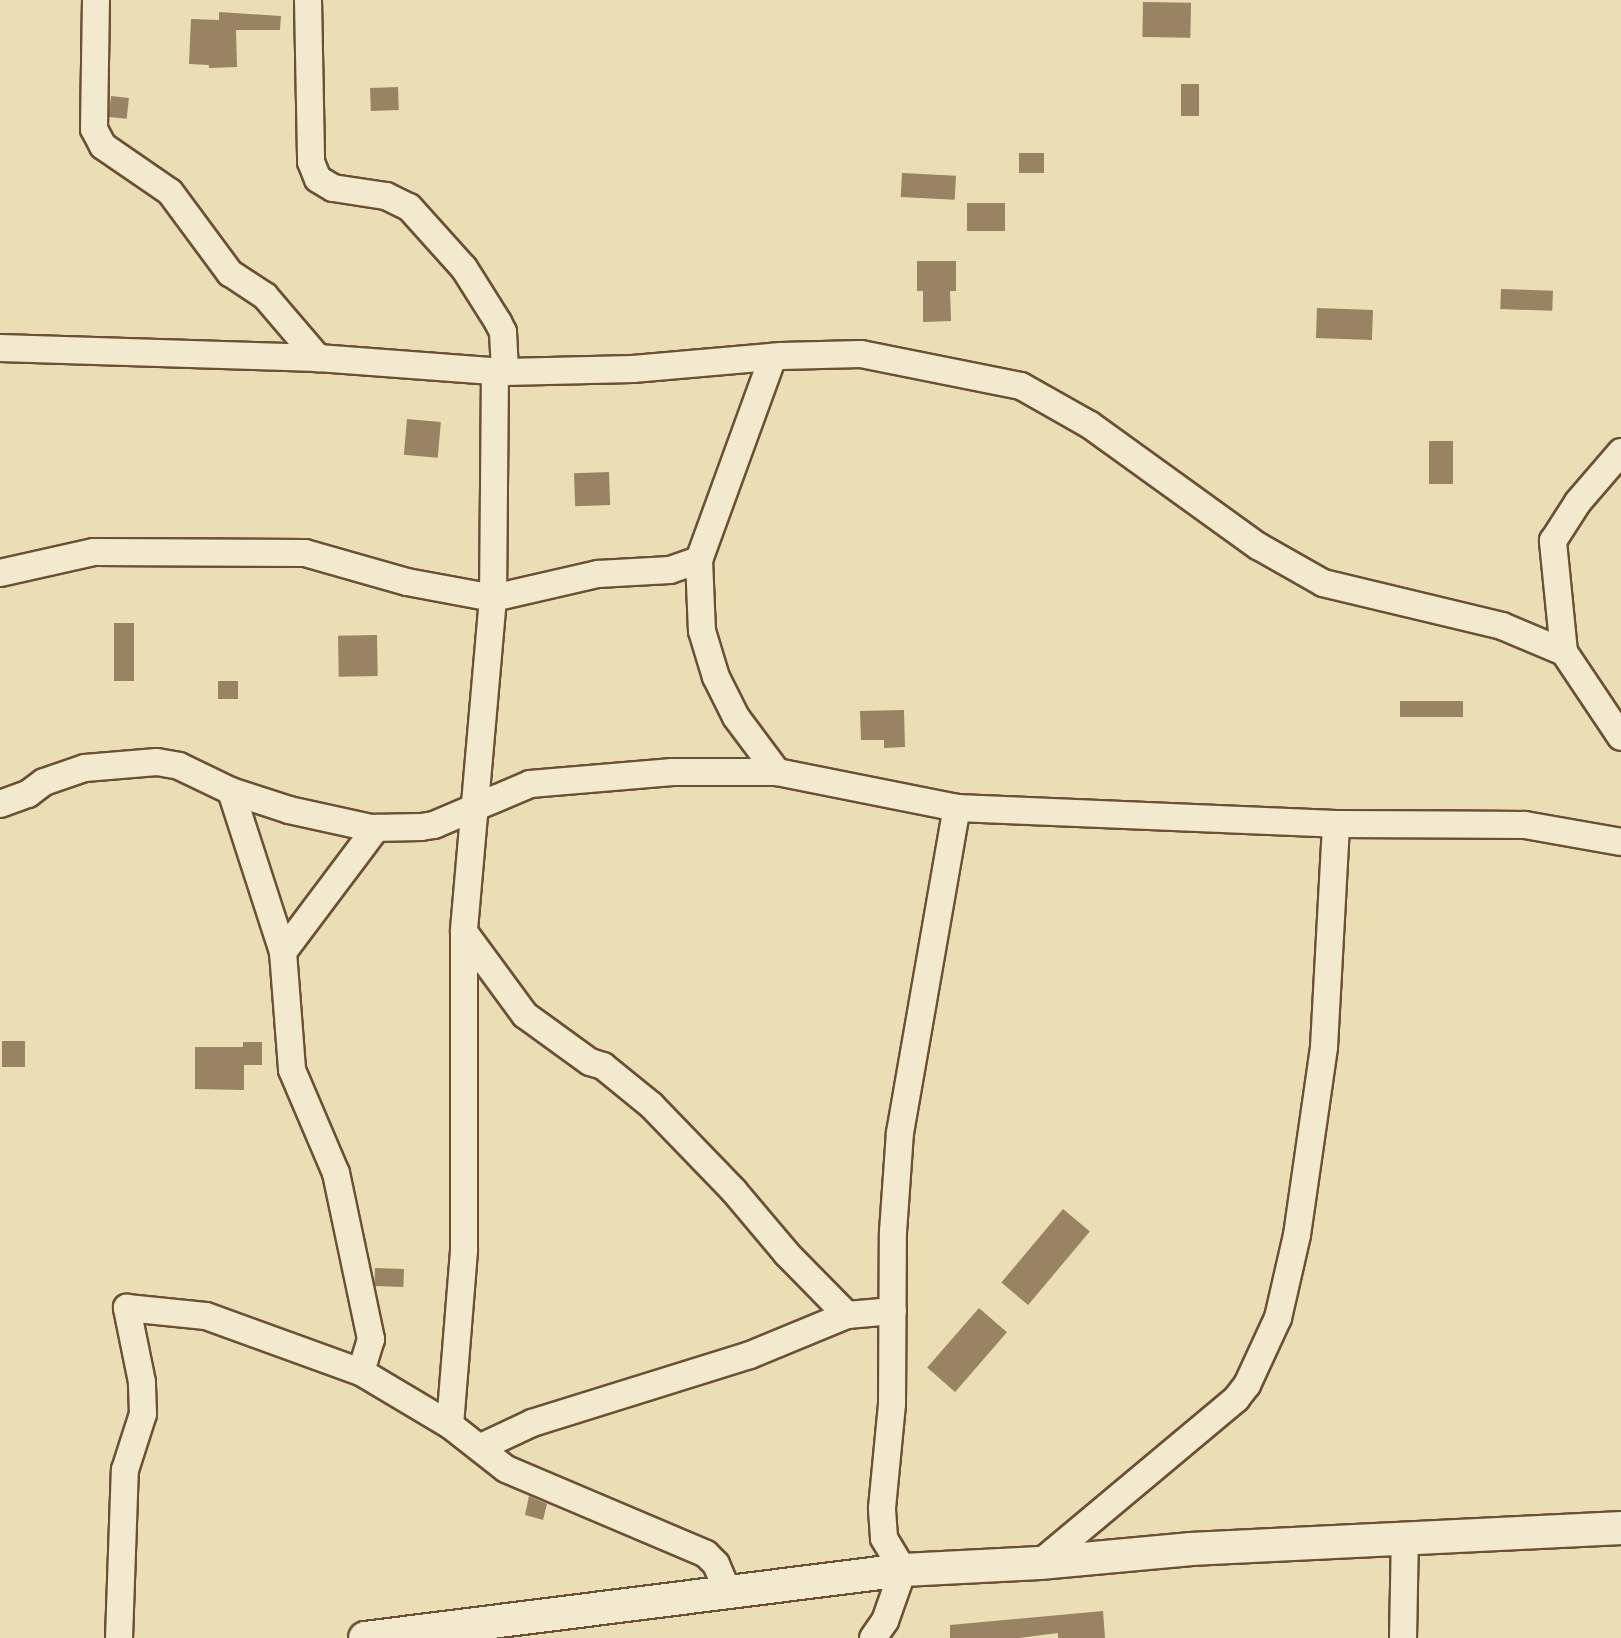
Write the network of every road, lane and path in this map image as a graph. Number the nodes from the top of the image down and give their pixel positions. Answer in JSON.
{"nodes":[{"id":1,"x":96,"y":0,"type":"edge"},
{"id":2,"x":308,"y":0,"type":"edge"},
{"id":3,"x":0,"y":348,"type":"edge"},
{"id":4,"x":773,"y":357,"type":"junction"},
{"id":5,"x":318,"y":358,"type":"junction"},
{"id":6,"x":500,"y":372,"type":"junction"},
{"id":7,"x":1621,"y":452,"type":"edge"},
{"id":8,"x":699,"y":560,"type":"junction"},
{"id":9,"x":0,"y":573,"type":"edge"},
{"id":10,"x":493,"y":598,"type":"junction"},
{"id":11,"x":1564,"y":652,"type":"junction"},
{"id":12,"x":1621,"y":737,"type":"edge"},
{"id":13,"x":777,"y":772,"type":"junction"},
{"id":14,"x":231,"y":791,"type":"junction"},
{"id":15,"x":0,"y":804,"type":"edge"},
{"id":16,"x":476,"y":805,"type":"junction"},
{"id":17,"x":957,"y":808,"type":"junction"},
{"id":18,"x":1336,"y":824,"type":"junction"},
{"id":19,"x":376,"y":828,"type":"junction"},
{"id":20,"x":1621,"y":842,"type":"edge"},
{"id":21,"x":464,"y":932,"type":"junction"},
{"id":22,"x":283,"y":952,"type":"junction"},
{"id":23,"x":893,"y":1311,"type":"junction"},
{"id":24,"x":847,"y":1315,"type":"junction"},
{"id":25,"x":361,"y":1372,"type":"junction"},
{"id":26,"x":450,"y":1425,"type":"junction"},
{"id":27,"x":481,"y":1447,"type":"junction"},
{"id":28,"x":1621,"y":1528,"type":"edge"},
{"id":29,"x":1405,"y":1538,"type":"junction"},
{"id":30,"x":1040,"y":1563,"type":"junction"},
{"id":31,"x":903,"y":1570,"type":"junction"},
{"id":32,"x":728,"y":1592,"type":"junction"},
{"id":33,"x":119,"y":1638,"type":"edge"},
{"id":34,"x":365,"y":1638,"type":"edge"},
{"id":35,"x":873,"y":1638,"type":"edge"},
{"id":36,"x":1403,"y":1638,"type":"edge"}],
"edges":[{"from":1,"to":5,"type":"street"},
{"from":2,"to":6,"type":"street"},
{"from":3,"to":5,"type":"street"},
{"from":4,"to":6,"type":"street"},
{"from":4,"to":8,"type":"street"},
{"from":4,"to":11,"type":"street"},
{"from":5,"to":6,"type":"street"},
{"from":6,"to":10,"type":"street"},
{"from":7,"to":11,"type":"street"},
{"from":8,"to":10,"type":"street"},
{"from":8,"to":13,"type":"street"},
{"from":9,"to":10,"type":"street"},
{"from":10,"to":16,"type":"street"},
{"from":11,"to":12,"type":"street"},
{"from":13,"to":16,"type":"street"},
{"from":13,"to":17,"type":"street"},
{"from":14,"to":15,"type":"street"},
{"from":14,"to":19,"type":"street"},
{"from":14,"to":22,"type":"street"},
{"from":16,"to":19,"type":"street"},
{"from":16,"to":21,"type":"street"},
{"from":17,"to":18,"type":"street"},
{"from":17,"to":23,"type":"street"},
{"from":18,"to":20,"type":"street"},
{"from":18,"to":30,"type":"street"},
{"from":19,"to":22,"type":"street"},
{"from":21,"to":24,"type":"street"},
{"from":21,"to":26,"type":"street"},
{"from":22,"to":25,"type":"street"},
{"from":23,"to":24,"type":"street"},
{"from":23,"to":31,"type":"street"},
{"from":24,"to":27,"type":"street"},
{"from":25,"to":26,"type":"street"},
{"from":25,"to":33,"type":"street"},
{"from":26,"to":27,"type":"street"},
{"from":27,"to":32,"type":"street"},
{"from":28,"to":29,"type":"street"},
{"from":29,"to":30,"type":"street"},
{"from":29,"to":36,"type":"street"},
{"from":30,"to":31,"type":"street"},
{"from":31,"to":32,"type":"street"},
{"from":31,"to":35,"type":"street"},
{"from":32,"to":34,"type":"street"}]}
